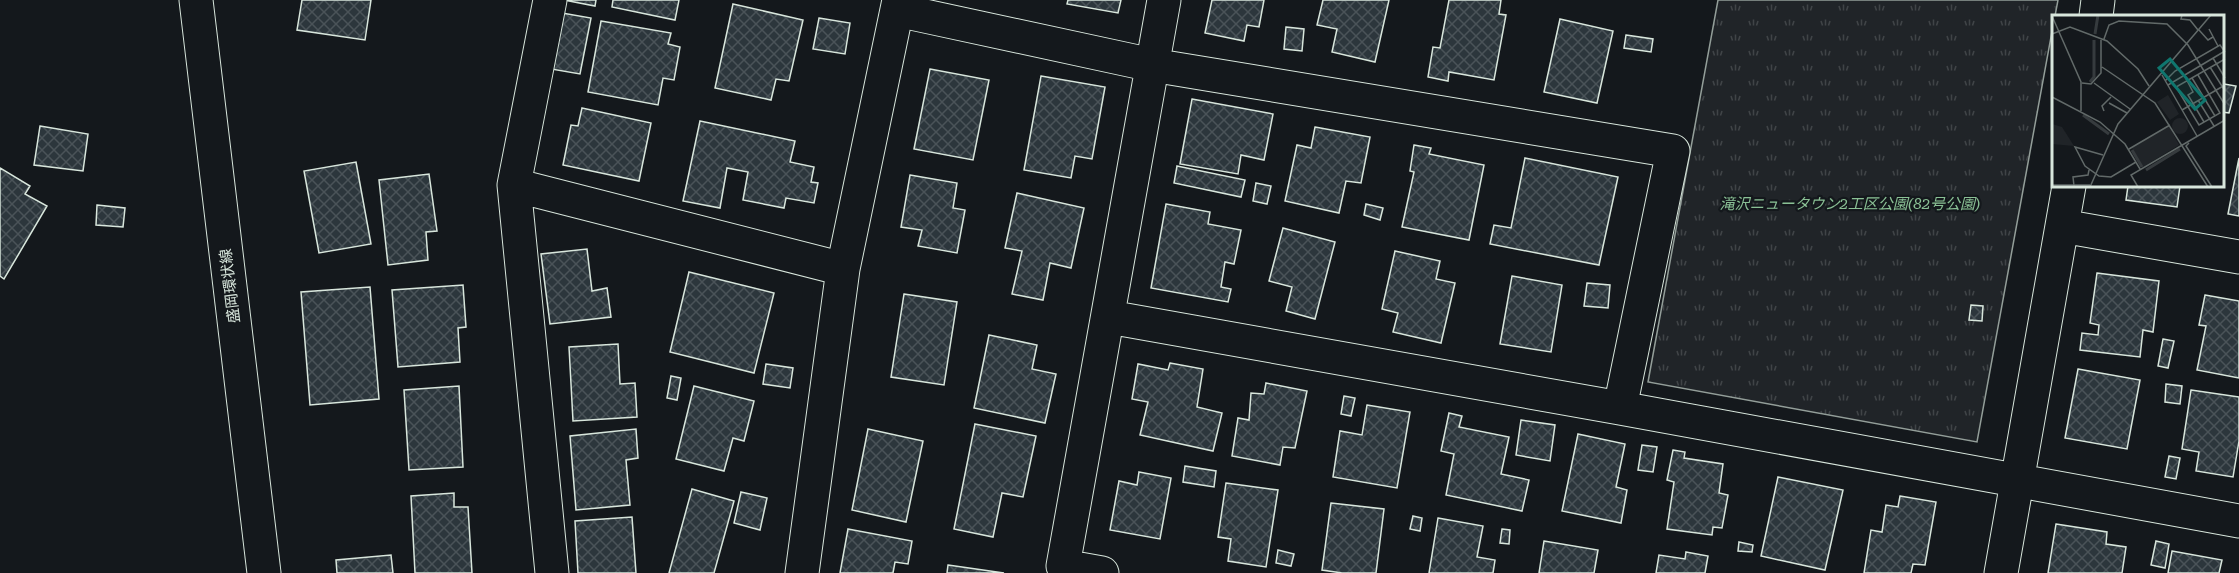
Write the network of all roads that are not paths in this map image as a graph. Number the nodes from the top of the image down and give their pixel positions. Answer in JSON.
{"nodes":[{"id":1,"x":196,"y":0,"type":"edge"},
{"id":2,"x":550,"y":0,"type":"edge"},
{"id":3,"x":1164,"y":0,"type":"edge"},
{"id":4,"x":2098,"y":0,"type":"edge"},
{"id":5,"x":898,"y":5,"type":"edge"},
{"id":6,"x":2096,"y":15,"type":"edge"},
{"id":7,"x":1152,"y":65,"type":"junction"},
{"id":8,"x":514,"y":185,"type":"junction"},
{"id":9,"x":2068,"y":188,"type":"edge"},
{"id":10,"x":2062,"y":226,"type":"junction"},
{"id":11,"x":2239,"y":257,"type":"edge"},
{"id":12,"x":843,"y":269,"type":"junction"},
{"id":13,"x":1109,"y":317,"type":"junction"},
{"id":14,"x":1620,"y":408,"type":"junction"},
{"id":15,"x":2019,"y":481,"type":"junction"},
{"id":16,"x":2239,"y":521,"type":"edge"},
{"id":17,"x":264,"y":573,"type":"edge"},
{"id":18,"x":552,"y":573,"type":"edge"},
{"id":19,"x":802,"y":573,"type":"edge"},
{"id":20,"x":1102,"y":573,"type":"edge"},
{"id":21,"x":2001,"y":573,"type":"edge"}],
"edges":[{"from":1,"to":17,"type":"street","name":"盛岡環状線"},
{"from":2,"to":8,"type":"street"},
{"from":3,"to":7,"type":"street"},
{"from":4,"to":6,"type":"street"},
{"from":5,"to":7,"type":"street"},
{"from":5,"to":12,"type":"street"},
{"from":7,"to":13,"type":"street"},
{"from":7,"to":14,"type":"street"},
{"from":8,"to":12,"type":"street"},
{"from":8,"to":18,"type":"street"},
{"from":9,"to":10,"type":"street"},
{"from":10,"to":11,"type":"street"},
{"from":10,"to":15,"type":"street"},
{"from":12,"to":19,"type":"street"},
{"from":13,"to":14,"type":"street"},
{"from":13,"to":20,"type":"street"},
{"from":14,"to":15,"type":"street"},
{"from":15,"to":16,"type":"street"},
{"from":15,"to":21,"type":"street"}]}
